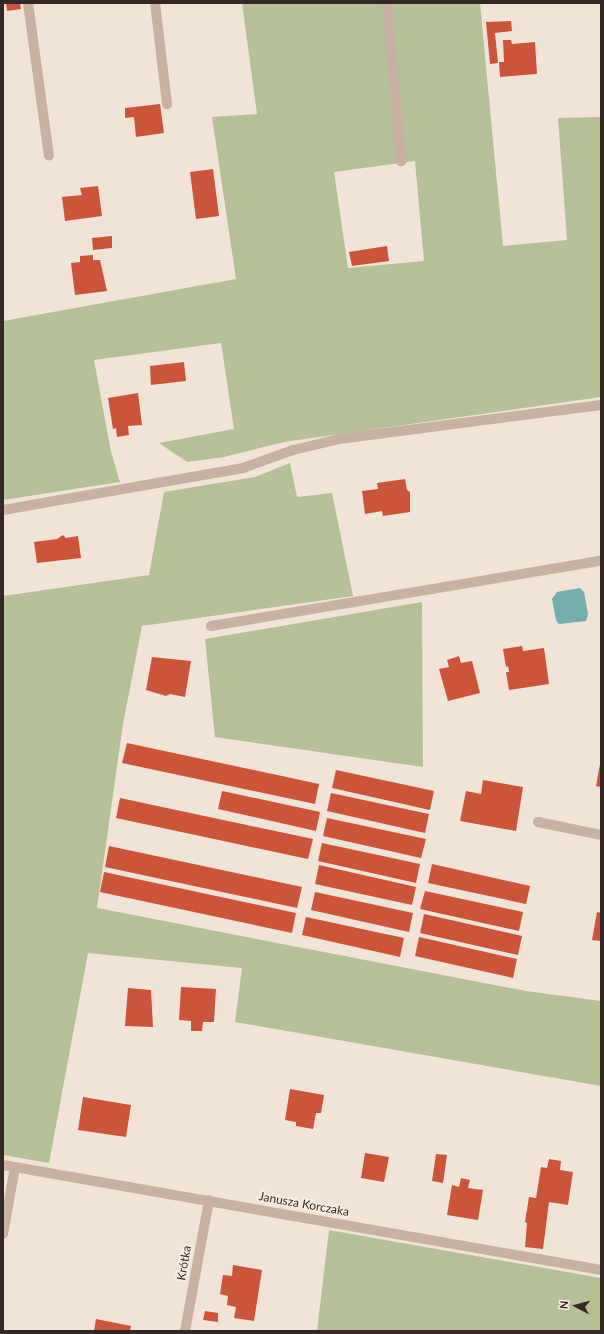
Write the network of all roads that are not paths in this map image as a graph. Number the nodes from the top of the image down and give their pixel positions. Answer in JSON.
{"nodes":[{"id":1,"x":28,"y":3,"type":"edge"},
{"id":2,"x":155,"y":3,"type":"edge"},
{"id":3,"x":387,"y":3,"type":"edge"},
{"id":4,"x":167,"y":104,"type":"dead end"},
{"id":5,"x":49,"y":156,"type":"dead end"},
{"id":6,"x":402,"y":161,"type":"dead end"},
{"id":7,"x":601,"y":405,"type":"edge"},
{"id":8,"x":3,"y":510,"type":"edge"},
{"id":9,"x":601,"y":561,"type":"edge"},
{"id":10,"x":211,"y":626,"type":"dead end"},
{"id":11,"x":538,"y":822,"type":"dead end"},
{"id":12,"x":601,"y":834,"type":"edge"},
{"id":13,"x":3,"y":1164,"type":"edge"},
{"id":14,"x":15,"y":1167,"type":"junction"},
{"id":15,"x":209,"y":1200,"type":"junction"},
{"id":16,"x":3,"y":1234,"type":"edge"},
{"id":17,"x":601,"y":1270,"type":"edge"},
{"id":18,"x":185,"y":1331,"type":"edge"}],
"edges":[{"from":1,"to":5,"type":"street"},
{"from":2,"to":4,"type":"street"},
{"from":3,"to":6,"type":"street"},
{"from":7,"to":8,"type":"street"},
{"from":9,"to":10,"type":"street"},
{"from":11,"to":12,"type":"street"},
{"from":13,"to":14,"type":"street","name":"Janusza Korczaka"},
{"from":14,"to":15,"type":"street","name":"Janusza Korczaka"},
{"from":14,"to":16,"type":"street"},
{"from":15,"to":17,"type":"street","name":"Janusza Korczaka"},
{"from":15,"to":18,"type":"street","name":"Krótka"}]}
